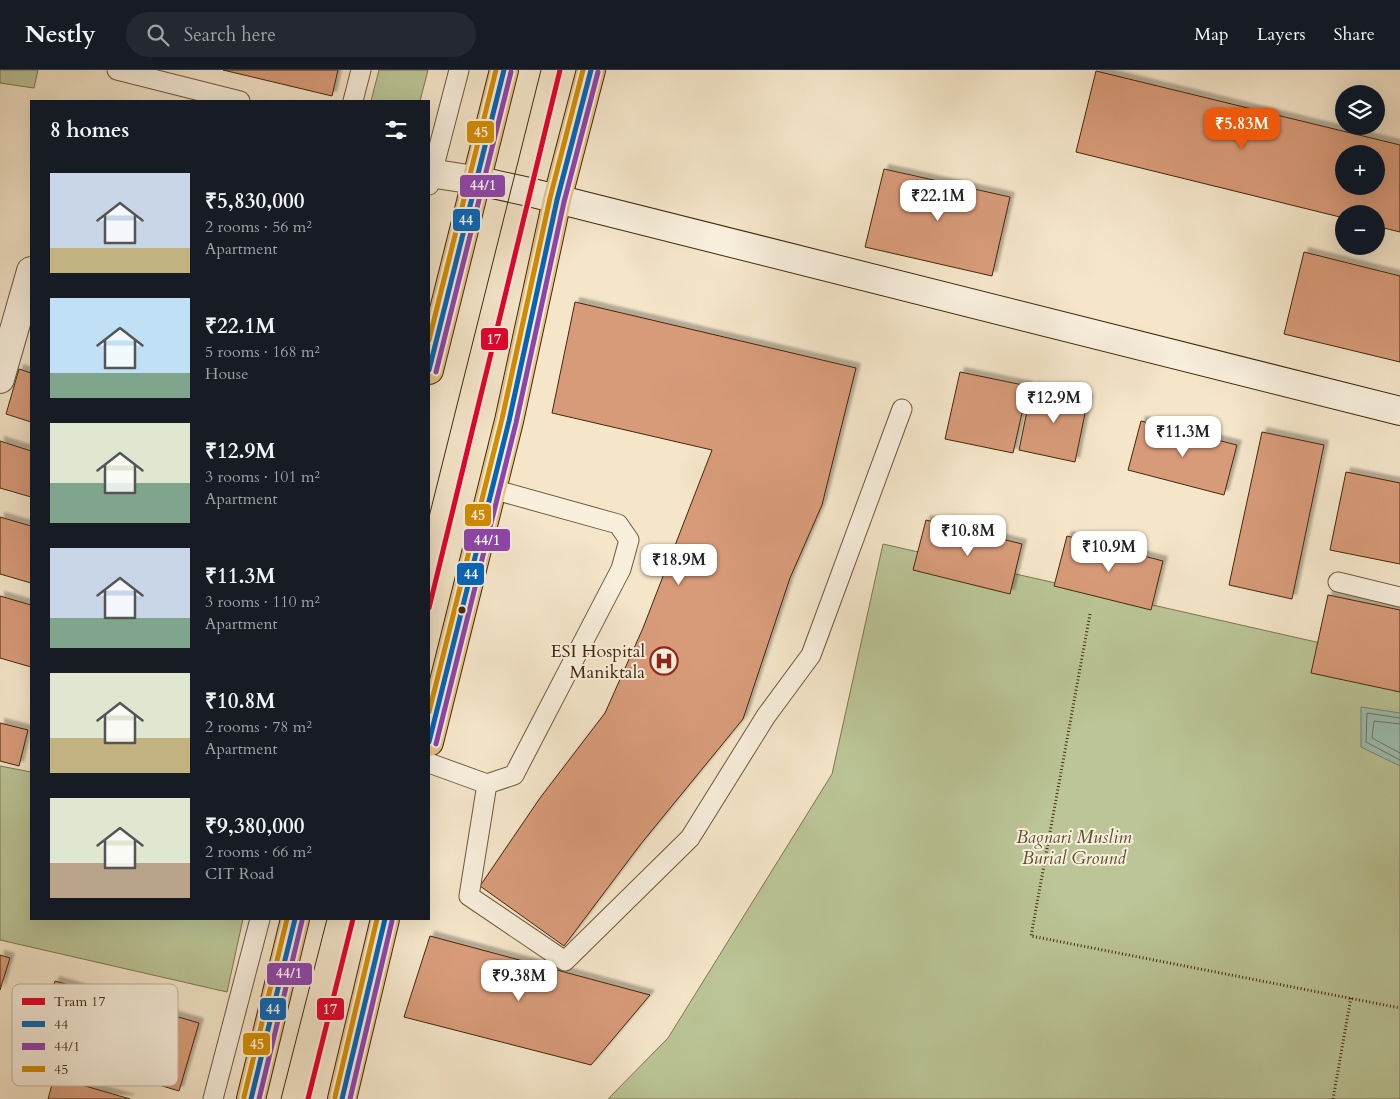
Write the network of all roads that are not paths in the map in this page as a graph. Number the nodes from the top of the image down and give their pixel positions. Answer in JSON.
{"nodes":[{"id":1,"x":117,"y":70,"type":"edge"},
{"id":2,"x":361,"y":70,"type":"edge"},
{"id":3,"x":459,"y":70,"type":"edge"},
{"id":4,"x":504,"y":70,"type":"edge"},
{"id":5,"x":591,"y":70,"type":"edge"},
{"id":6,"x":236,"y":100,"type":"edge"},
{"id":7,"x":353,"y":100,"type":"edge"},
{"id":8,"x":430,"y":178,"type":"edge"},
{"id":9,"x":475,"y":180,"type":"junction"},
{"id":10,"x":557,"y":200,"type":"junction"},
{"id":11,"x":30,"y":274,"type":"edge"},
{"id":12,"x":430,"y":366,"type":"edge"},
{"id":13,"x":0,"y":379,"type":"edge"},
{"id":14,"x":902,"y":409,"type":"dead end"},
{"id":15,"x":1400,"y":411,"type":"edge"},
{"id":16,"x":492,"y":489,"type":"junction"},
{"id":17,"x":1338,"y":582,"type":"dead end"},
{"id":18,"x":1400,"y":597,"type":"edge"},
{"id":19,"x":430,"y":738,"type":"edge"},
{"id":20,"x":430,"y":763,"type":"edge"},
{"id":21,"x":487,"y":784,"type":"junction"},
{"id":22,"x":260,"y":920,"type":"edge"},
{"id":23,"x":295,"y":920,"type":"edge"},
{"id":24,"x":386,"y":920,"type":"edge"},
{"id":25,"x":214,"y":1099,"type":"edge"},
{"id":26,"x":251,"y":1099,"type":"edge"},
{"id":27,"x":342,"y":1099,"type":"edge"}],
"edges":[{"from":1,"to":6,"type":"lane"},
{"from":2,"to":7,"type":"lane"},
{"from":3,"to":8,"type":"lane"},
{"from":4,"to":9,"type":"main road"},
{"from":5,"to":10,"type":"main road"},
{"from":8,"to":9,"type":"main road"},
{"from":9,"to":10,"type":"main road"},
{"from":9,"to":12,"type":"main road"},
{"from":10,"to":15,"type":"main road"},
{"from":10,"to":16,"type":"main road"},
{"from":11,"to":13,"type":"main road"},
{"from":14,"to":21,"type":"lane"},
{"from":16,"to":19,"type":"main road"},
{"from":16,"to":21,"type":"lane"},
{"from":17,"to":18,"type":"lane"},
{"from":20,"to":21,"type":"lane"},
{"from":22,"to":25,"type":"lane"},
{"from":23,"to":26,"type":"main road"},
{"from":24,"to":27,"type":"main road"}]}
